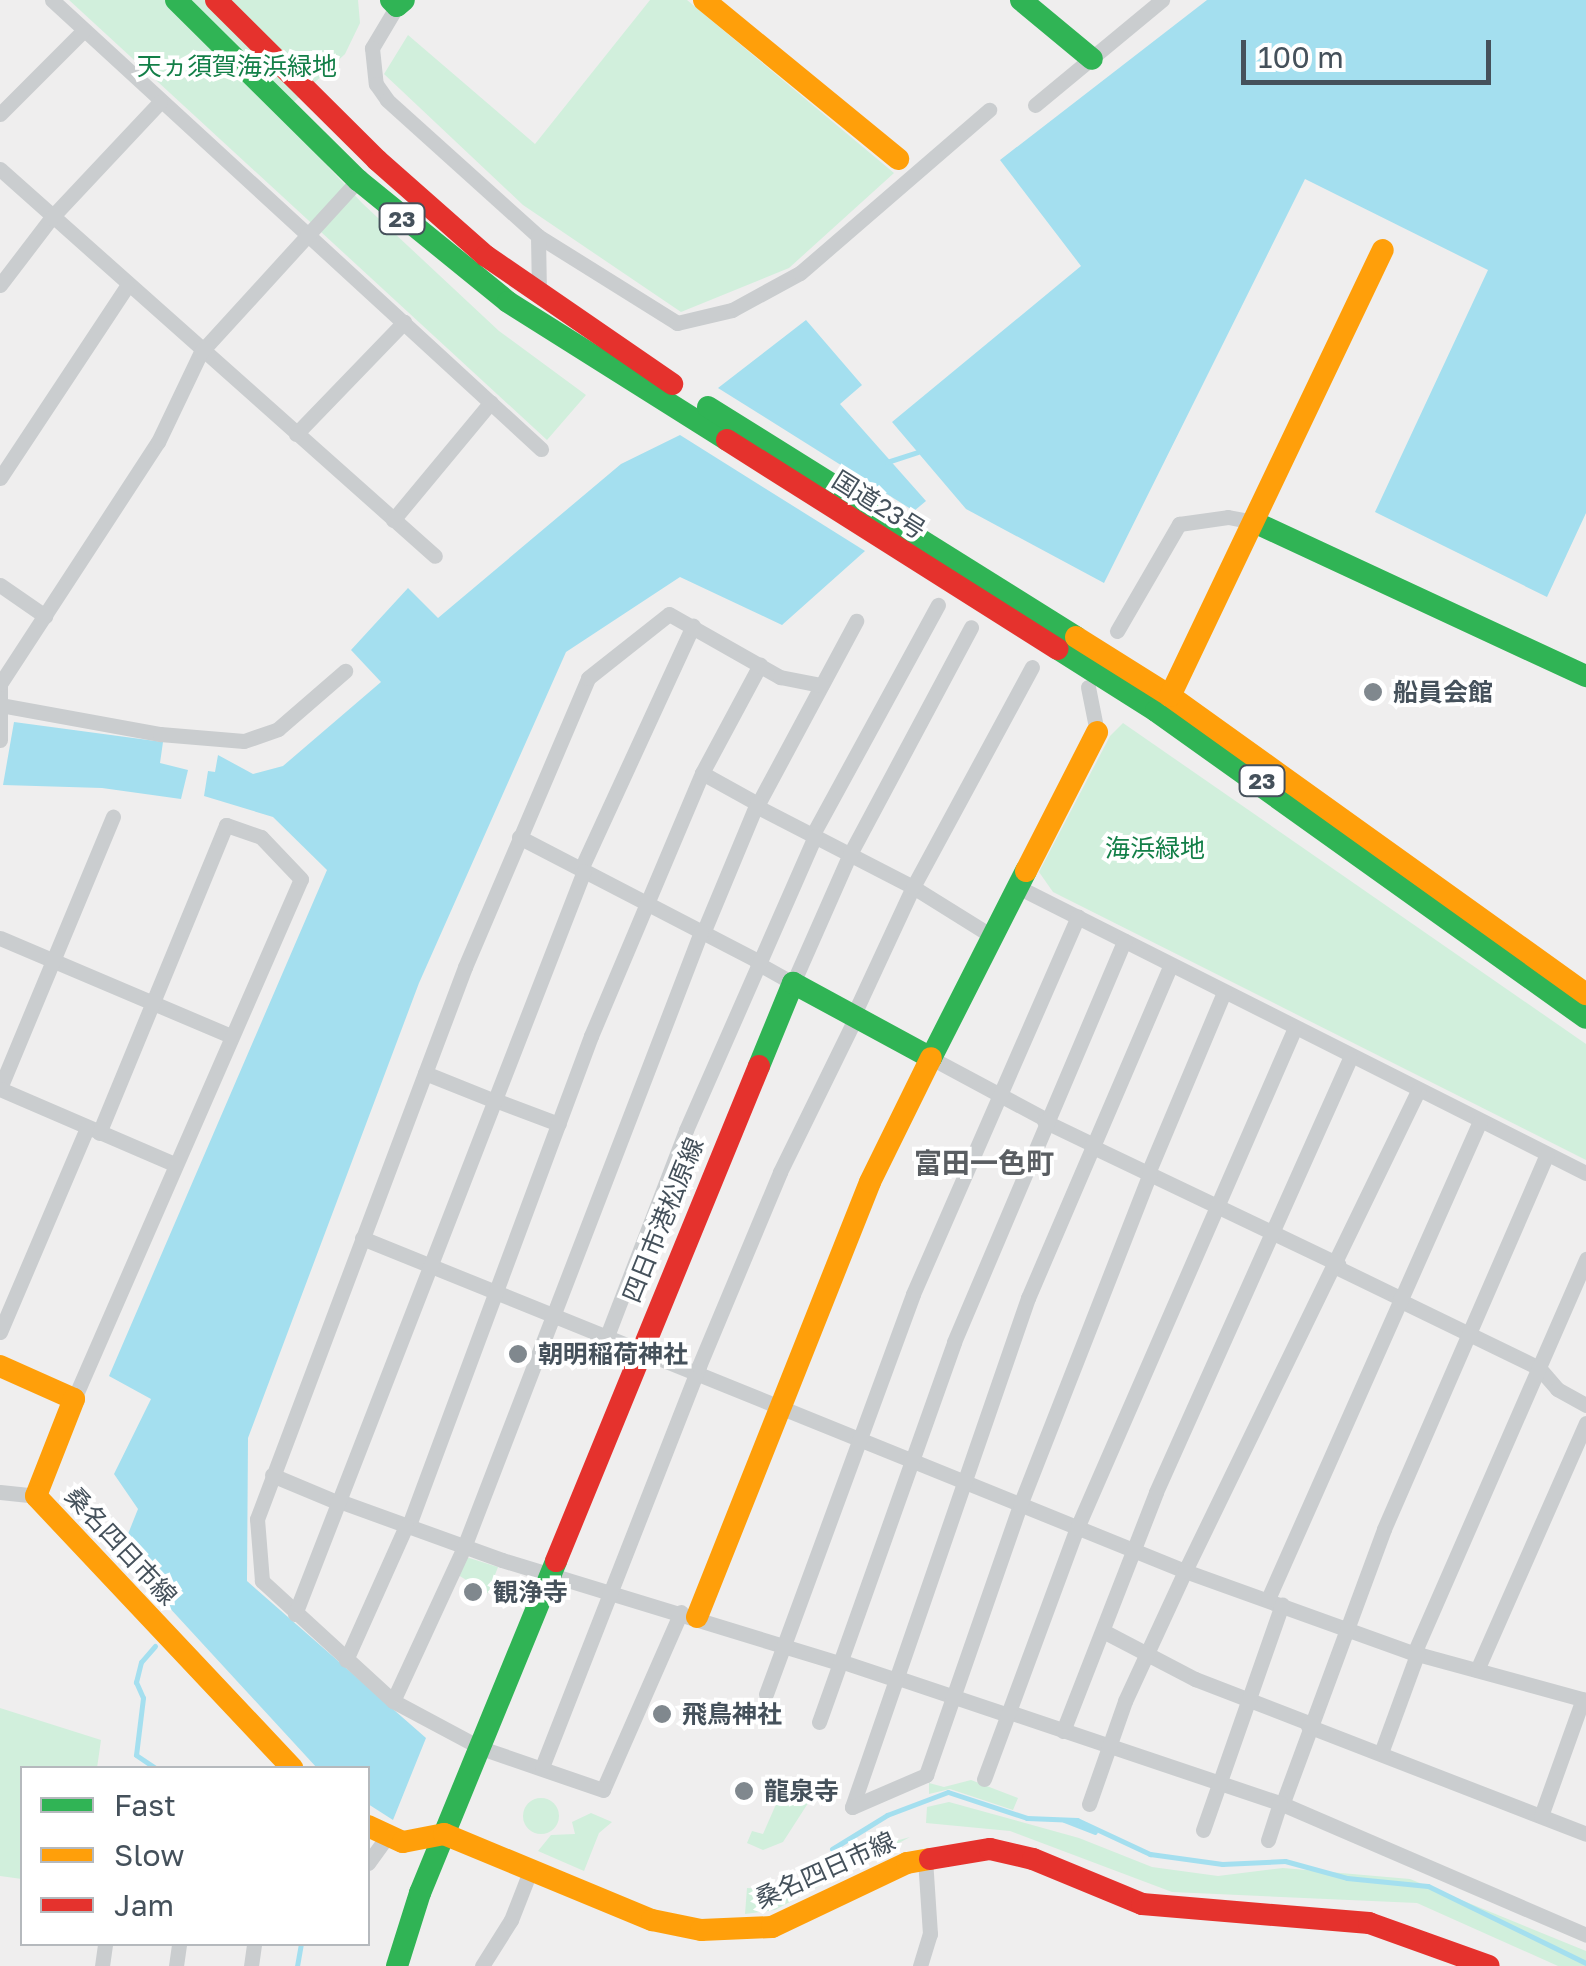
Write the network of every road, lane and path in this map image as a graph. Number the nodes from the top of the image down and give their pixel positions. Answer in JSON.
{"nodes":[{"id":1,"x":52,"y":0,"type":"edge"},
{"id":2,"x":176,"y":0,"type":"edge"},
{"id":3,"x":216,"y":0,"type":"edge"},
{"id":4,"x":704,"y":0,"type":"edge"},
{"id":5,"x":1022,"y":0,"type":"edge"},
{"id":6,"x":1162,"y":0,"type":"edge"},
{"id":7,"x":397,"y":2,"type":"edge"},
{"id":8,"x":84,"y":30,"type":"junction"},
{"id":9,"x":1092,"y":59,"type":"junction"},
{"id":10,"x":160,"y":102,"type":"junction"},
{"id":11,"x":1035,"y":105,"type":"dead end"},
{"id":12,"x":989,"y":110,"type":"dead end"},
{"id":13,"x":0,"y":114,"type":"edge"},
{"id":14,"x":898,"y":159,"type":"dead end"},
{"id":15,"x":377,"y":160,"type":"junction"},
{"id":16,"x":0,"y":168,"type":"edge"},
{"id":17,"x":358,"y":180,"type":"junction"},
{"id":18,"x":51,"y":218,"type":"junction"},
{"id":19,"x":312,"y":234,"type":"junction"},
{"id":20,"x":538,"y":236,"type":"junction"},
{"id":21,"x":1382,"y":250,"type":"dead end"},
{"id":22,"x":0,"y":285,"type":"edge"},
{"id":23,"x":127,"y":286,"type":"junction"},
{"id":24,"x":540,"y":298,"type":"junction"},
{"id":25,"x":404,"y":322,"type":"junction"},
{"id":26,"x":202,"y":352,"type":"junction"},
{"id":27,"x":665,"y":391,"type":"junction"},
{"id":28,"x":491,"y":402,"type":"junction"},
{"id":29,"x":296,"y":434,"type":"junction"},
{"id":30,"x":541,"y":449,"type":"dead end"},
{"id":31,"x":0,"y":478,"type":"edge"},
{"id":32,"x":393,"y":520,"type":"junction"},
{"id":33,"x":1254,"y":522,"type":"junction"},
{"id":34,"x":435,"y":556,"type":"dead end"},
{"id":35,"x":929,"y":557,"type":"junction"},
{"id":36,"x":0,"y":585,"type":"edge"},
{"id":37,"x":938,"y":605,"type":"dead end"},
{"id":38,"x":44,"y":616,"type":"junction"},
{"id":39,"x":856,"y":622,"type":"dead end"},
{"id":40,"x":693,"y":626,"type":"junction"},
{"id":41,"x":970,"y":627,"type":"dead end"},
{"id":42,"x":1117,"y":631,"type":"dead end"},
{"id":43,"x":760,"y":665,"type":"junction"},
{"id":44,"x":1032,"y":666,"type":"dead end"},
{"id":45,"x":345,"y":672,"type":"dead end"},
{"id":46,"x":1586,"y":676,"type":"edge"},
{"id":47,"x":821,"y":685,"type":"junction"},
{"id":48,"x":1088,"y":688,"type":"dead end"},
{"id":49,"x":1170,"y":696,"type":"junction"},
{"id":50,"x":2,"y":711,"type":"edge"},
{"id":51,"x":1098,"y":732,"type":"joint"},
{"id":52,"x":0,"y":740,"type":"edge"},
{"id":53,"x":702,"y":773,"type":"junction"},
{"id":54,"x":756,"y":805,"type":"junction"},
{"id":55,"x":113,"y":817,"type":"dead end"},
{"id":56,"x":814,"y":835,"type":"junction"},
{"id":57,"x":520,"y":837,"type":"junction"},
{"id":58,"x":850,"y":854,"type":"junction"},
{"id":59,"x":583,"y":870,"type":"junction"},
{"id":60,"x":1016,"y":886,"type":"junction"},
{"id":61,"x":913,"y":887,"type":"junction"},
{"id":62,"x":646,"y":903,"type":"junction"},
{"id":63,"x":1078,"y":916,"type":"junction"},
{"id":64,"x":702,"y":932,"type":"junction"},
{"id":65,"x":990,"y":936,"type":"junction"},
{"id":66,"x":0,"y":938,"type":"edge"},
{"id":67,"x":1124,"y":941,"type":"junction"},
{"id":68,"x":54,"y":960,"type":"junction"},
{"id":69,"x":757,"y":962,"type":"junction"},
{"id":70,"x":1171,"y":965,"type":"junction"},
{"id":71,"x":793,"y":982,"type":"junction"},
{"id":72,"x":1224,"y":992,"type":"junction"},
{"id":73,"x":1586,"y":994,"type":"edge"},
{"id":74,"x":152,"y":1004,"type":"junction"},
{"id":75,"x":855,"y":1014,"type":"junction"},
{"id":76,"x":1586,"y":1018,"type":"edge"},
{"id":77,"x":1294,"y":1030,"type":"junction"},
{"id":78,"x":228,"y":1035,"type":"junction"},
{"id":79,"x":932,"y":1058,"type":"junction"},
{"id":80,"x":1350,"y":1058,"type":"junction"},
{"id":81,"x":426,"y":1073,"type":"junction"},
{"id":82,"x":0,"y":1089,"type":"edge"},
{"id":83,"x":1418,"y":1090,"type":"junction"},
{"id":84,"x":998,"y":1095,"type":"junction"},
{"id":85,"x":495,"y":1100,"type":"junction"},
{"id":86,"x":1045,"y":1120,"type":"junction"},
{"id":87,"x":1480,"y":1121,"type":"junction"},
{"id":88,"x":559,"y":1124,"type":"junction"},
{"id":89,"x":93,"y":1130,"type":"junction"},
{"id":90,"x":1092,"y":1145,"type":"junction"},
{"id":91,"x":1547,"y":1154,"type":"junction"},
{"id":92,"x":174,"y":1164,"type":"junction"},
{"id":93,"x":1586,"y":1173,"type":"edge"},
{"id":94,"x":1148,"y":1174,"type":"junction"},
{"id":95,"x":1214,"y":1205,"type":"junction"},
{"id":96,"x":1268,"y":1230,"type":"junction"},
{"id":97,"x":362,"y":1238,"type":"junction"},
{"id":98,"x":1586,"y":1259,"type":"edge"},
{"id":99,"x":432,"y":1265,"type":"junction"},
{"id":100,"x":1337,"y":1266,"type":"junction"},
{"id":101,"x":501,"y":1291,"type":"junction"},
{"id":102,"x":1399,"y":1299,"type":"junction"},
{"id":103,"x":554,"y":1314,"type":"junction"},
{"id":104,"x":0,"y":1332,"type":"edge"},
{"id":105,"x":1468,"y":1333,"type":"junction"},
{"id":106,"x":607,"y":1336,"type":"junction"},
{"id":107,"x":639,"y":1350,"type":"junction"},
{"id":108,"x":0,"y":1366,"type":"edge"},
{"id":109,"x":1539,"y":1368,"type":"junction"},
{"id":110,"x":698,"y":1372,"type":"junction"},
{"id":111,"x":74,"y":1399,"type":"junction"},
{"id":112,"x":1586,"y":1405,"type":"edge"},
{"id":113,"x":777,"y":1408,"type":"junction"},
{"id":114,"x":1586,"y":1423,"type":"edge"},
{"id":115,"x":857,"y":1440,"type":"junction"},
{"id":116,"x":912,"y":1462,"type":"junction"},
{"id":117,"x":272,"y":1476,"type":"junction"},
{"id":118,"x":966,"y":1484,"type":"junction"},
{"id":119,"x":0,"y":1492,"type":"edge"},
{"id":120,"x":36,"y":1496,"type":"junction"},
{"id":121,"x":339,"y":1502,"type":"junction"},
{"id":122,"x":1020,"y":1505,"type":"junction"},
{"id":123,"x":408,"y":1526,"type":"junction"},
{"id":124,"x":1077,"y":1528,"type":"junction"},
{"id":125,"x":464,"y":1547,"type":"junction"},
{"id":126,"x":1132,"y":1550,"type":"junction"},
{"id":127,"x":1184,"y":1570,"type":"junction"},
{"id":128,"x":556,"y":1571,"type":"junction"},
{"id":129,"x":614,"y":1592,"type":"junction"},
{"id":130,"x":1275,"y":1602,"type":"junction"},
{"id":131,"x":295,"y":1614,"type":"junction"},
{"id":132,"x":689,"y":1614,"type":"junction"},
{"id":133,"x":1345,"y":1628,"type":"junction"},
{"id":134,"x":1103,"y":1631,"type":"junction"},
{"id":135,"x":783,"y":1646,"type":"junction"},
{"id":136,"x":1416,"y":1652,"type":"junction"},
{"id":137,"x":1149,"y":1653,"type":"junction"},
{"id":138,"x":346,"y":1660,"type":"junction"},
{"id":139,"x":840,"y":1662,"type":"junction"},
{"id":140,"x":1477,"y":1670,"type":"junction"},
{"id":141,"x":895,"y":1678,"type":"junction"},
{"id":142,"x":766,"y":1694,"type":"dead end"},
{"id":143,"x":951,"y":1696,"type":"junction"},
{"id":144,"x":1584,"y":1696,"type":"edge"},
{"id":145,"x":392,"y":1701,"type":"junction"},
{"id":146,"x":1246,"y":1701,"type":"junction"},
{"id":147,"x":1008,"y":1714,"type":"junction"},
{"id":148,"x":819,"y":1722,"type":"dead end"},
{"id":149,"x":1309,"y":1724,"type":"junction"},
{"id":150,"x":1063,"y":1731,"type":"junction"},
{"id":151,"x":1109,"y":1746,"type":"junction"},
{"id":152,"x":480,"y":1750,"type":"junction"},
{"id":153,"x":1382,"y":1754,"type":"junction"},
{"id":154,"x":290,"y":1766,"type":"edge"},
{"id":155,"x":542,"y":1767,"type":"junction"},
{"id":156,"x":984,"y":1778,"type":"dead end"},
{"id":157,"x":1218,"y":1784,"type":"junction"},
{"id":158,"x":1089,"y":1804,"type":"dead end"},
{"id":159,"x":1281,"y":1804,"type":"junction"},
{"id":160,"x":1541,"y":1816,"type":"junction"},
{"id":161,"x":446,"y":1829,"type":"junction"},
{"id":162,"x":1203,"y":1830,"type":"dead end"},
{"id":163,"x":377,"y":1832,"type":"edge"},
{"id":164,"x":1586,"y":1834,"type":"edge"},
{"id":165,"x":1268,"y":1840,"type":"dead end"},
{"id":166,"x":370,"y":1856,"type":"edge"},
{"id":167,"x":924,"y":1858,"type":"junction"},
{"id":168,"x":531,"y":1869,"type":"junction"},
{"id":169,"x":1586,"y":1935,"type":"edge"},
{"id":170,"x":397,"y":1966,"type":"edge"},
{"id":171,"x":482,"y":1966,"type":"edge"},
{"id":172,"x":920,"y":1966,"type":"edge"},
{"id":173,"x":1489,"y":1966,"type":"edge"}],
"edges":[{"from":1,"to":8,"type":"street"},
{"from":2,"to":17,"type":"main road","name":"国道23号","number":"23"},
{"from":3,"to":15,"type":"main road","name":"国道23号","number":"23"},
{"from":4,"to":14,"type":"main road"},
{"from":5,"to":9,"type":"main road"},
{"from":6,"to":9,"type":"street"},
{"from":7,"to":20,"type":"street"},
{"from":8,"to":10,"type":"street"},
{"from":8,"to":13,"type":"street"},
{"from":9,"to":11,"type":"street"},
{"from":10,"to":18,"type":"street"},
{"from":10,"to":19,"type":"street"},
{"from":12,"to":20,"type":"street"},
{"from":15,"to":17,"type":"street"},
{"from":15,"to":24,"type":"main road","name":"国道23号","number":"23"},
{"from":16,"to":18,"type":"street"},
{"from":17,"to":19,"type":"street"},
{"from":17,"to":27,"type":"main road","name":"国道23号","number":"23"},
{"from":18,"to":22,"type":"street"},
{"from":18,"to":23,"type":"street"},
{"from":19,"to":25,"type":"street"},
{"from":19,"to":26,"type":"street"},
{"from":20,"to":24,"type":"street"},
{"from":21,"to":33,"type":"main road"},
{"from":23,"to":26,"type":"street"},
{"from":23,"to":31,"type":"street"},
{"from":24,"to":27,"type":"main road","name":"国道23号","number":"23"},
{"from":25,"to":28,"type":"street"},
{"from":25,"to":29,"type":"street"},
{"from":26,"to":29,"type":"street"},
{"from":26,"to":38,"type":"street"},
{"from":27,"to":35,"type":"main road","name":"国道23号","number":"23"},
{"from":28,"to":30,"type":"street"},
{"from":28,"to":32,"type":"street"},
{"from":29,"to":32,"type":"street"},
{"from":32,"to":34,"type":"street"},
{"from":33,"to":42,"type":"street"},
{"from":33,"to":46,"type":"main road"},
{"from":33,"to":49,"type":"main road"},
{"from":35,"to":49,"type":"main road","name":"国道23号","number":"23"},
{"from":35,"to":76,"type":"main road","name":"国道23号","number":"23"},
{"from":36,"to":38,"type":"street"},
{"from":37,"to":56,"type":"street"},
{"from":38,"to":50,"type":"street"},
{"from":39,"to":47,"type":"street"},
{"from":40,"to":43,"type":"street"},
{"from":40,"to":57,"type":"street"},
{"from":40,"to":59,"type":"street"},
{"from":41,"to":58,"type":"street"},
{"from":43,"to":47,"type":"street"},
{"from":43,"to":53,"type":"street"},
{"from":44,"to":61,"type":"street"},
{"from":45,"to":50,"type":"street"},
{"from":47,"to":54,"type":"street"},
{"from":48,"to":51,"type":"street"},
{"from":49,"to":73,"type":"main road","name":"国道23号","number":"23"},
{"from":50,"to":52,"type":"street"},
{"from":51,"to":60,"type":"main road"},
{"from":53,"to":54,"type":"street"},
{"from":53,"to":62,"type":"street"},
{"from":54,"to":56,"type":"street"},
{"from":54,"to":64,"type":"street"},
{"from":55,"to":68,"type":"street"},
{"from":56,"to":58,"type":"street"},
{"from":56,"to":69,"type":"street"},
{"from":57,"to":59,"type":"street"},
{"from":57,"to":81,"type":"street"},
{"from":58,"to":61,"type":"street"},
{"from":58,"to":71,"type":"street"},
{"from":59,"to":62,"type":"street"},
{"from":59,"to":85,"type":"street"},
{"from":60,"to":63,"type":"street"},
{"from":60,"to":65,"type":"main road"},
{"from":61,"to":65,"type":"street"},
{"from":61,"to":75,"type":"street"},
{"from":62,"to":64,"type":"street"},
{"from":62,"to":88,"type":"street"},
{"from":63,"to":67,"type":"street"},
{"from":63,"to":84,"type":"street"},
{"from":64,"to":69,"type":"street"},
{"from":64,"to":103,"type":"street"},
{"from":65,"to":79,"type":"main road"},
{"from":66,"to":68,"type":"street"},
{"from":67,"to":70,"type":"street"},
{"from":67,"to":86,"type":"street"},
{"from":68,"to":74,"type":"street"},
{"from":68,"to":82,"type":"street"},
{"from":69,"to":71,"type":"street"},
{"from":69,"to":106,"type":"street"},
{"from":70,"to":72,"type":"street"},
{"from":70,"to":90,"type":"street"},
{"from":71,"to":75,"type":"main road"},
{"from":71,"to":107,"type":"main road","name":"四日市港松原線"},
{"from":72,"to":77,"type":"street"},
{"from":72,"to":94,"type":"street"},
{"from":74,"to":78,"type":"street"},
{"from":74,"to":78,"type":"street"},
{"from":74,"to":89,"type":"street"},
{"from":75,"to":79,"type":"main road"},
{"from":75,"to":110,"type":"street"},
{"from":77,"to":80,"type":"street"},
{"from":77,"to":95,"type":"street"},
{"from":78,"to":92,"type":"street"},
{"from":79,"to":84,"type":"street"},
{"from":79,"to":113,"type":"main road"},
{"from":80,"to":83,"type":"street"},
{"from":80,"to":96,"type":"street"},
{"from":81,"to":85,"type":"street"},
{"from":81,"to":97,"type":"street"},
{"from":82,"to":89,"type":"street"},
{"from":83,"to":87,"type":"street"},
{"from":83,"to":100,"type":"street"},
{"from":84,"to":86,"type":"street"},
{"from":84,"to":115,"type":"street"},
{"from":85,"to":88,"type":"street"},
{"from":85,"to":99,"type":"street"},
{"from":86,"to":90,"type":"street"},
{"from":86,"to":116,"type":"street"},
{"from":87,"to":91,"type":"street"},
{"from":87,"to":102,"type":"street"},
{"from":88,"to":101,"type":"street"},
{"from":89,"to":92,"type":"street"},
{"from":89,"to":104,"type":"street"},
{"from":90,"to":94,"type":"street"},
{"from":90,"to":118,"type":"street"},
{"from":91,"to":93,"type":"street"},
{"from":91,"to":105,"type":"street"},
{"from":92,"to":111,"type":"street"},
{"from":94,"to":95,"type":"street"},
{"from":94,"to":122,"type":"street"},
{"from":95,"to":96,"type":"street"},
{"from":95,"to":124,"type":"street"},
{"from":96,"to":100,"type":"street"},
{"from":96,"to":126,"type":"street"},
{"from":97,"to":99,"type":"street"},
{"from":97,"to":117,"type":"street"},
{"from":98,"to":109,"type":"street"},
{"from":99,"to":101,"type":"street"},
{"from":99,"to":121,"type":"street"},
{"from":100,"to":102,"type":"street"},
{"from":100,"to":127,"type":"street"},
{"from":101,"to":103,"type":"street"},
{"from":101,"to":123,"type":"street"},
{"from":102,"to":105,"type":"street"},
{"from":102,"to":130,"type":"street"},
{"from":103,"to":106,"type":"street"},
{"from":103,"to":125,"type":"street"},
{"from":105,"to":109,"type":"street"},
{"from":105,"to":133,"type":"street"},
{"from":106,"to":107,"type":"street"},
{"from":107,"to":110,"type":"street"},
{"from":107,"to":128,"type":"main road","name":"四日市港松原線"},
{"from":108,"to":111,"type":"main road"},
{"from":109,"to":112,"type":"street"},
{"from":109,"to":136,"type":"street"},
{"from":110,"to":113,"type":"street"},
{"from":110,"to":129,"type":"street"},
{"from":111,"to":120,"type":"main road","name":"桑名四日市線"},
{"from":113,"to":115,"type":"street"},
{"from":113,"to":132,"type":"main road"},
{"from":114,"to":140,"type":"street"},
{"from":115,"to":116,"type":"street"},
{"from":115,"to":135,"type":"street"},
{"from":116,"to":118,"type":"street"},
{"from":116,"to":139,"type":"street"},
{"from":117,"to":121,"type":"street"},
{"from":117,"to":131,"type":"street"},
{"from":118,"to":122,"type":"street"},
{"from":118,"to":141,"type":"street"},
{"from":119,"to":120,"type":"street"},
{"from":120,"to":154,"type":"main road","name":"桑名四日市線"},
{"from":121,"to":123,"type":"street"},
{"from":121,"to":131,"type":"street"},
{"from":122,"to":124,"type":"street"},
{"from":122,"to":143,"type":"street"},
{"from":123,"to":125,"type":"street"},
{"from":123,"to":138,"type":"street"},
{"from":124,"to":126,"type":"street"},
{"from":124,"to":147,"type":"street"},
{"from":125,"to":128,"type":"street"},
{"from":125,"to":145,"type":"street"},
{"from":126,"to":127,"type":"street"},
{"from":126,"to":134,"type":"street"},
{"from":127,"to":130,"type":"street"},
{"from":127,"to":137,"type":"street"},
{"from":128,"to":129,"type":"street"},
{"from":128,"to":152,"type":"main road","name":"四日市港松原線"},
{"from":129,"to":132,"type":"street"},
{"from":129,"to":155,"type":"street"},
{"from":130,"to":133,"type":"street"},
{"from":130,"to":146,"type":"street"},
{"from":131,"to":138,"type":"street"},
{"from":132,"to":135,"type":"street"},
{"from":132,"to":155,"type":"street"},
{"from":133,"to":136,"type":"street"},
{"from":133,"to":149,"type":"street"},
{"from":134,"to":137,"type":"street"},
{"from":134,"to":150,"type":"street"},
{"from":135,"to":139,"type":"street"},
{"from":135,"to":142,"type":"street"},
{"from":136,"to":140,"type":"street"},
{"from":136,"to":153,"type":"street"},
{"from":137,"to":146,"type":"street"},
{"from":137,"to":151,"type":"street"},
{"from":138,"to":145,"type":"street"},
{"from":139,"to":141,"type":"street"},
{"from":139,"to":148,"type":"street"},
{"from":140,"to":144,"type":"street"},
{"from":141,"to":143,"type":"street"},
{"from":141,"to":143,"type":"street"},
{"from":143,"to":147,"type":"street"},
{"from":144,"to":160,"type":"street"},
{"from":145,"to":152,"type":"street"},
{"from":146,"to":149,"type":"street"},
{"from":146,"to":157,"type":"street"},
{"from":147,"to":150,"type":"street"},
{"from":147,"to":156,"type":"street"},
{"from":149,"to":153,"type":"street"},
{"from":149,"to":159,"type":"street"},
{"from":150,"to":151,"type":"street"},
{"from":151,"to":157,"type":"street"},
{"from":151,"to":158,"type":"street"},
{"from":152,"to":155,"type":"street"},
{"from":152,"to":161,"type":"main road","name":"四日市港松原線"},
{"from":153,"to":160,"type":"street"},
{"from":157,"to":159,"type":"street"},
{"from":157,"to":162,"type":"street"},
{"from":159,"to":165,"type":"street"},
{"from":159,"to":169,"type":"street"},
{"from":160,"to":164,"type":"street"},
{"from":161,"to":163,"type":"main road","name":"桑名四日市線"},
{"from":161,"to":168,"type":"main road","name":"桑名四日市線"},
{"from":161,"to":170,"type":"main road","name":"四日市港松原線"},
{"from":163,"to":166,"type":"street"},
{"from":167,"to":168,"type":"main road","name":"桑名四日市線"},
{"from":167,"to":172,"type":"street"},
{"from":167,"to":173,"type":"main road","name":"桑名四日市線"},
{"from":168,"to":171,"type":"street"}]}
